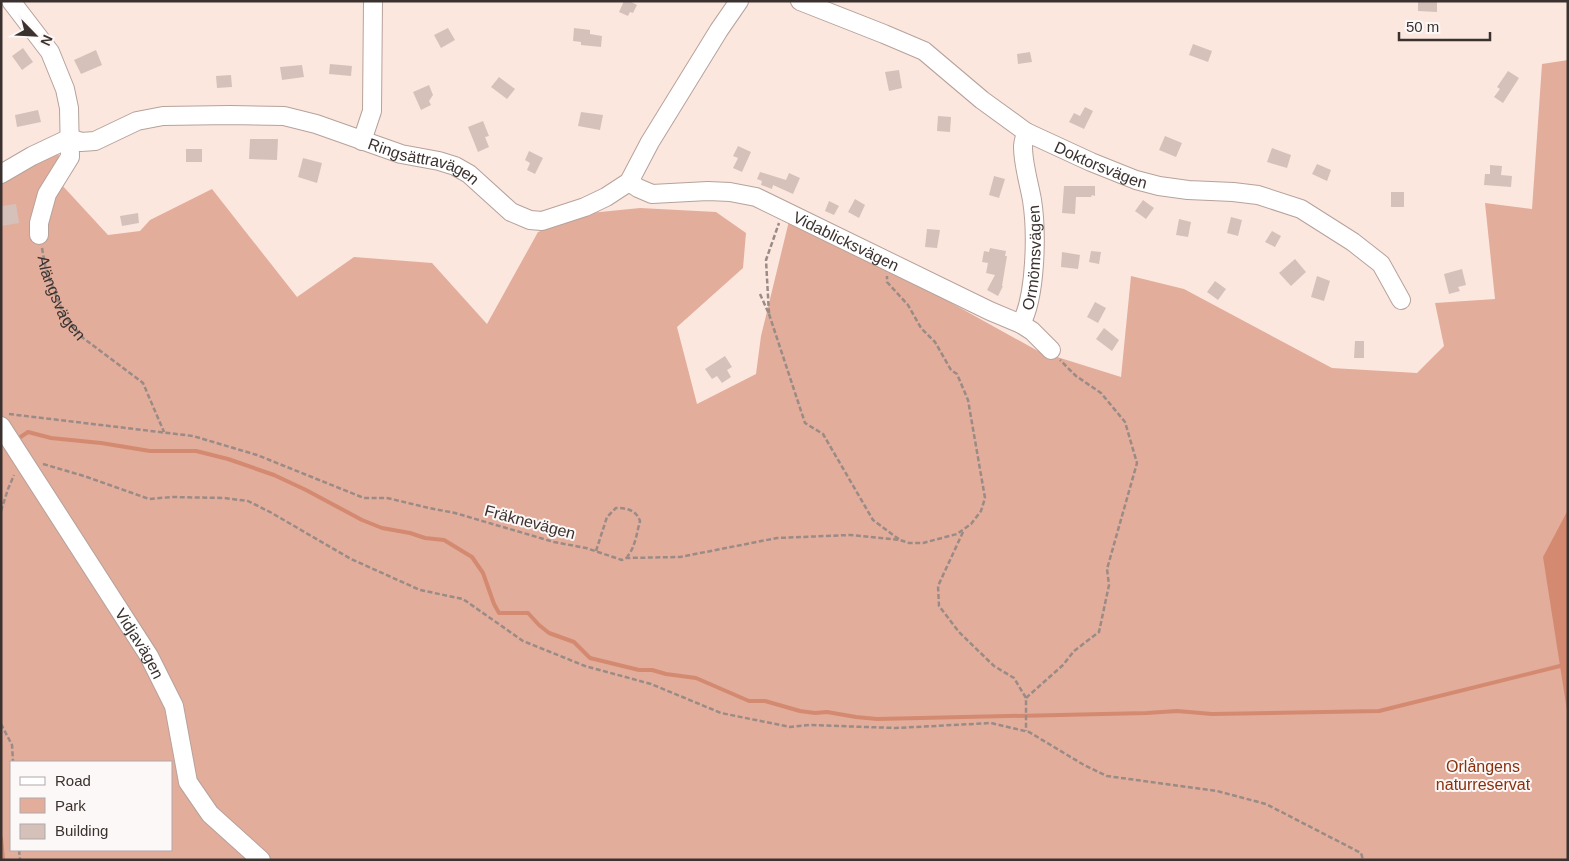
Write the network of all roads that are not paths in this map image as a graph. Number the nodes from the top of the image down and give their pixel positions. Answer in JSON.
{"nodes":[{"id":1,"x":12,"y":1,"type":"edge"},
{"id":2,"x":372,"y":1,"type":"edge"},
{"id":3,"x":739,"y":1,"type":"edge"},
{"id":4,"x":800,"y":1,"type":"edge"},
{"id":5,"x":1026,"y":132,"type":"junction"},
{"id":6,"x":70,"y":138,"type":"junction"},
{"id":7,"x":362,"y":141,"type":"junction"},
{"id":8,"x":1,"y":174,"type":"edge"},
{"id":9,"x":629,"y":182,"type":"junction"},
{"id":10,"x":39,"y":235,"type":"road end"},
{"id":11,"x":1401,"y":300,"type":"dead end"},
{"id":12,"x":1021,"y":324,"type":"junction"},
{"id":13,"x":1051,"y":350,"type":"road end"},
{"id":14,"x":1,"y":426,"type":"edge"},
{"id":15,"x":261,"y":860,"type":"edge"}],
"edges":[{"from":1,"to":6,"type":"street","name":"Alängsvägen"},
{"from":2,"to":7,"type":"street"},
{"from":3,"to":9,"type":"street","name":"Ringsättravägen"},
{"from":4,"to":5,"type":"street","name":"Doktorsvägen"},
{"from":5,"to":11,"type":"street","name":"Doktorsvägen"},
{"from":5,"to":12,"type":"street","name":"Ormömsvägen"},
{"from":6,"to":7,"type":"street","name":"Ringsättravägen"},
{"from":6,"to":8,"type":"street"},
{"from":6,"to":10,"type":"street","name":"Alängsvägen"},
{"from":7,"to":9,"type":"street","name":"Ringsättravägen"},
{"from":9,"to":12,"type":"street","name":"Vidablicksvägen"},
{"from":12,"to":13,"type":"street","name":"Vidablicksvägen"},
{"from":14,"to":15,"type":"street","name":"Vidjavägen"}]}
